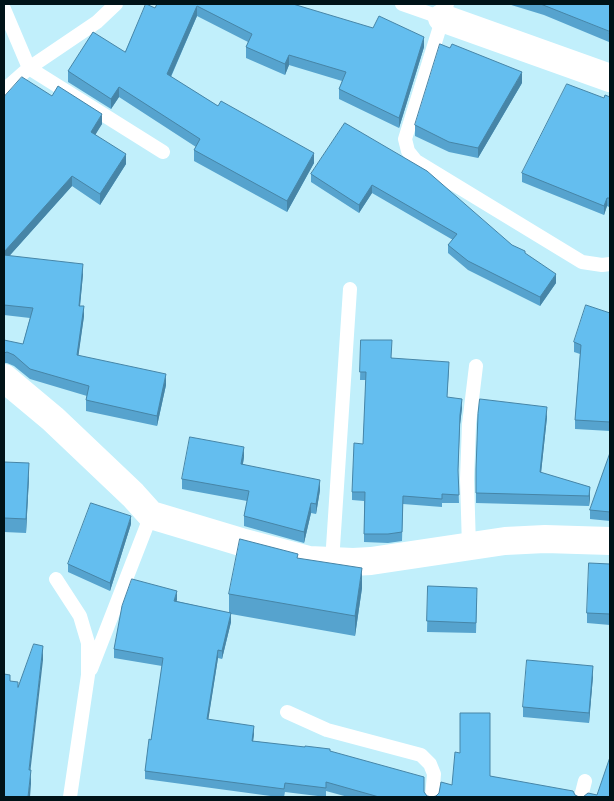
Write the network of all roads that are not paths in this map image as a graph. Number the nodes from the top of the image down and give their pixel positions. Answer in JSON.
{"nodes":[{"id":1,"x":116,"y":4,"type":"edge"},
{"id":2,"x":402,"y":4,"type":"edge"},
{"id":3,"x":4,"y":9,"type":"edge"},
{"id":4,"x":444,"y":11,"type":"edge"},
{"id":5,"x":30,"y":68,"type":"junction"},
{"id":6,"x":610,"y":78,"type":"edge"},
{"id":7,"x":4,"y":90,"type":"edge"},
{"id":8,"x":164,"y":152,"type":"dead end"},
{"id":9,"x":610,"y":264,"type":"edge"},
{"id":10,"x":350,"y":289,"type":"dead end"},
{"id":11,"x":476,"y":366,"type":"dead end"},
{"id":12,"x":4,"y":378,"type":"edge"},
{"id":13,"x":152,"y":515,"type":"junction"},
{"id":14,"x":610,"y":541,"type":"edge"},
{"id":15,"x":469,"y":546,"type":"junction"},
{"id":16,"x":332,"y":562,"type":"junction"},
{"id":17,"x":56,"y":579,"type":"dead end"},
{"id":18,"x":88,"y":675,"type":"junction"},
{"id":19,"x":287,"y":712,"type":"dead end"},
{"id":20,"x":585,"y":781,"type":"dead end"},
{"id":21,"x":70,"y":797,"type":"edge"},
{"id":22,"x":432,"y":797,"type":"edge"},
{"id":23,"x":581,"y":797,"type":"edge"}],
"edges":[{"from":1,"to":5,"type":"lane"},
{"from":2,"to":4,"type":"lane"},
{"from":3,"to":5,"type":"lane"},
{"from":4,"to":6,"type":"street"},
{"from":4,"to":9,"type":"lane"},
{"from":5,"to":7,"type":"lane"},
{"from":5,"to":8,"type":"lane"},
{"from":10,"to":16,"type":"lane"},
{"from":11,"to":15,"type":"lane"},
{"from":12,"to":13,"type":"street"},
{"from":13,"to":16,"type":"street"},
{"from":13,"to":18,"type":"lane"},
{"from":14,"to":15,"type":"street"},
{"from":15,"to":16,"type":"street"},
{"from":17,"to":18,"type":"lane"},
{"from":18,"to":21,"type":"lane"},
{"from":19,"to":22,"type":"lane"},
{"from":20,"to":23,"type":"lane"}]}
